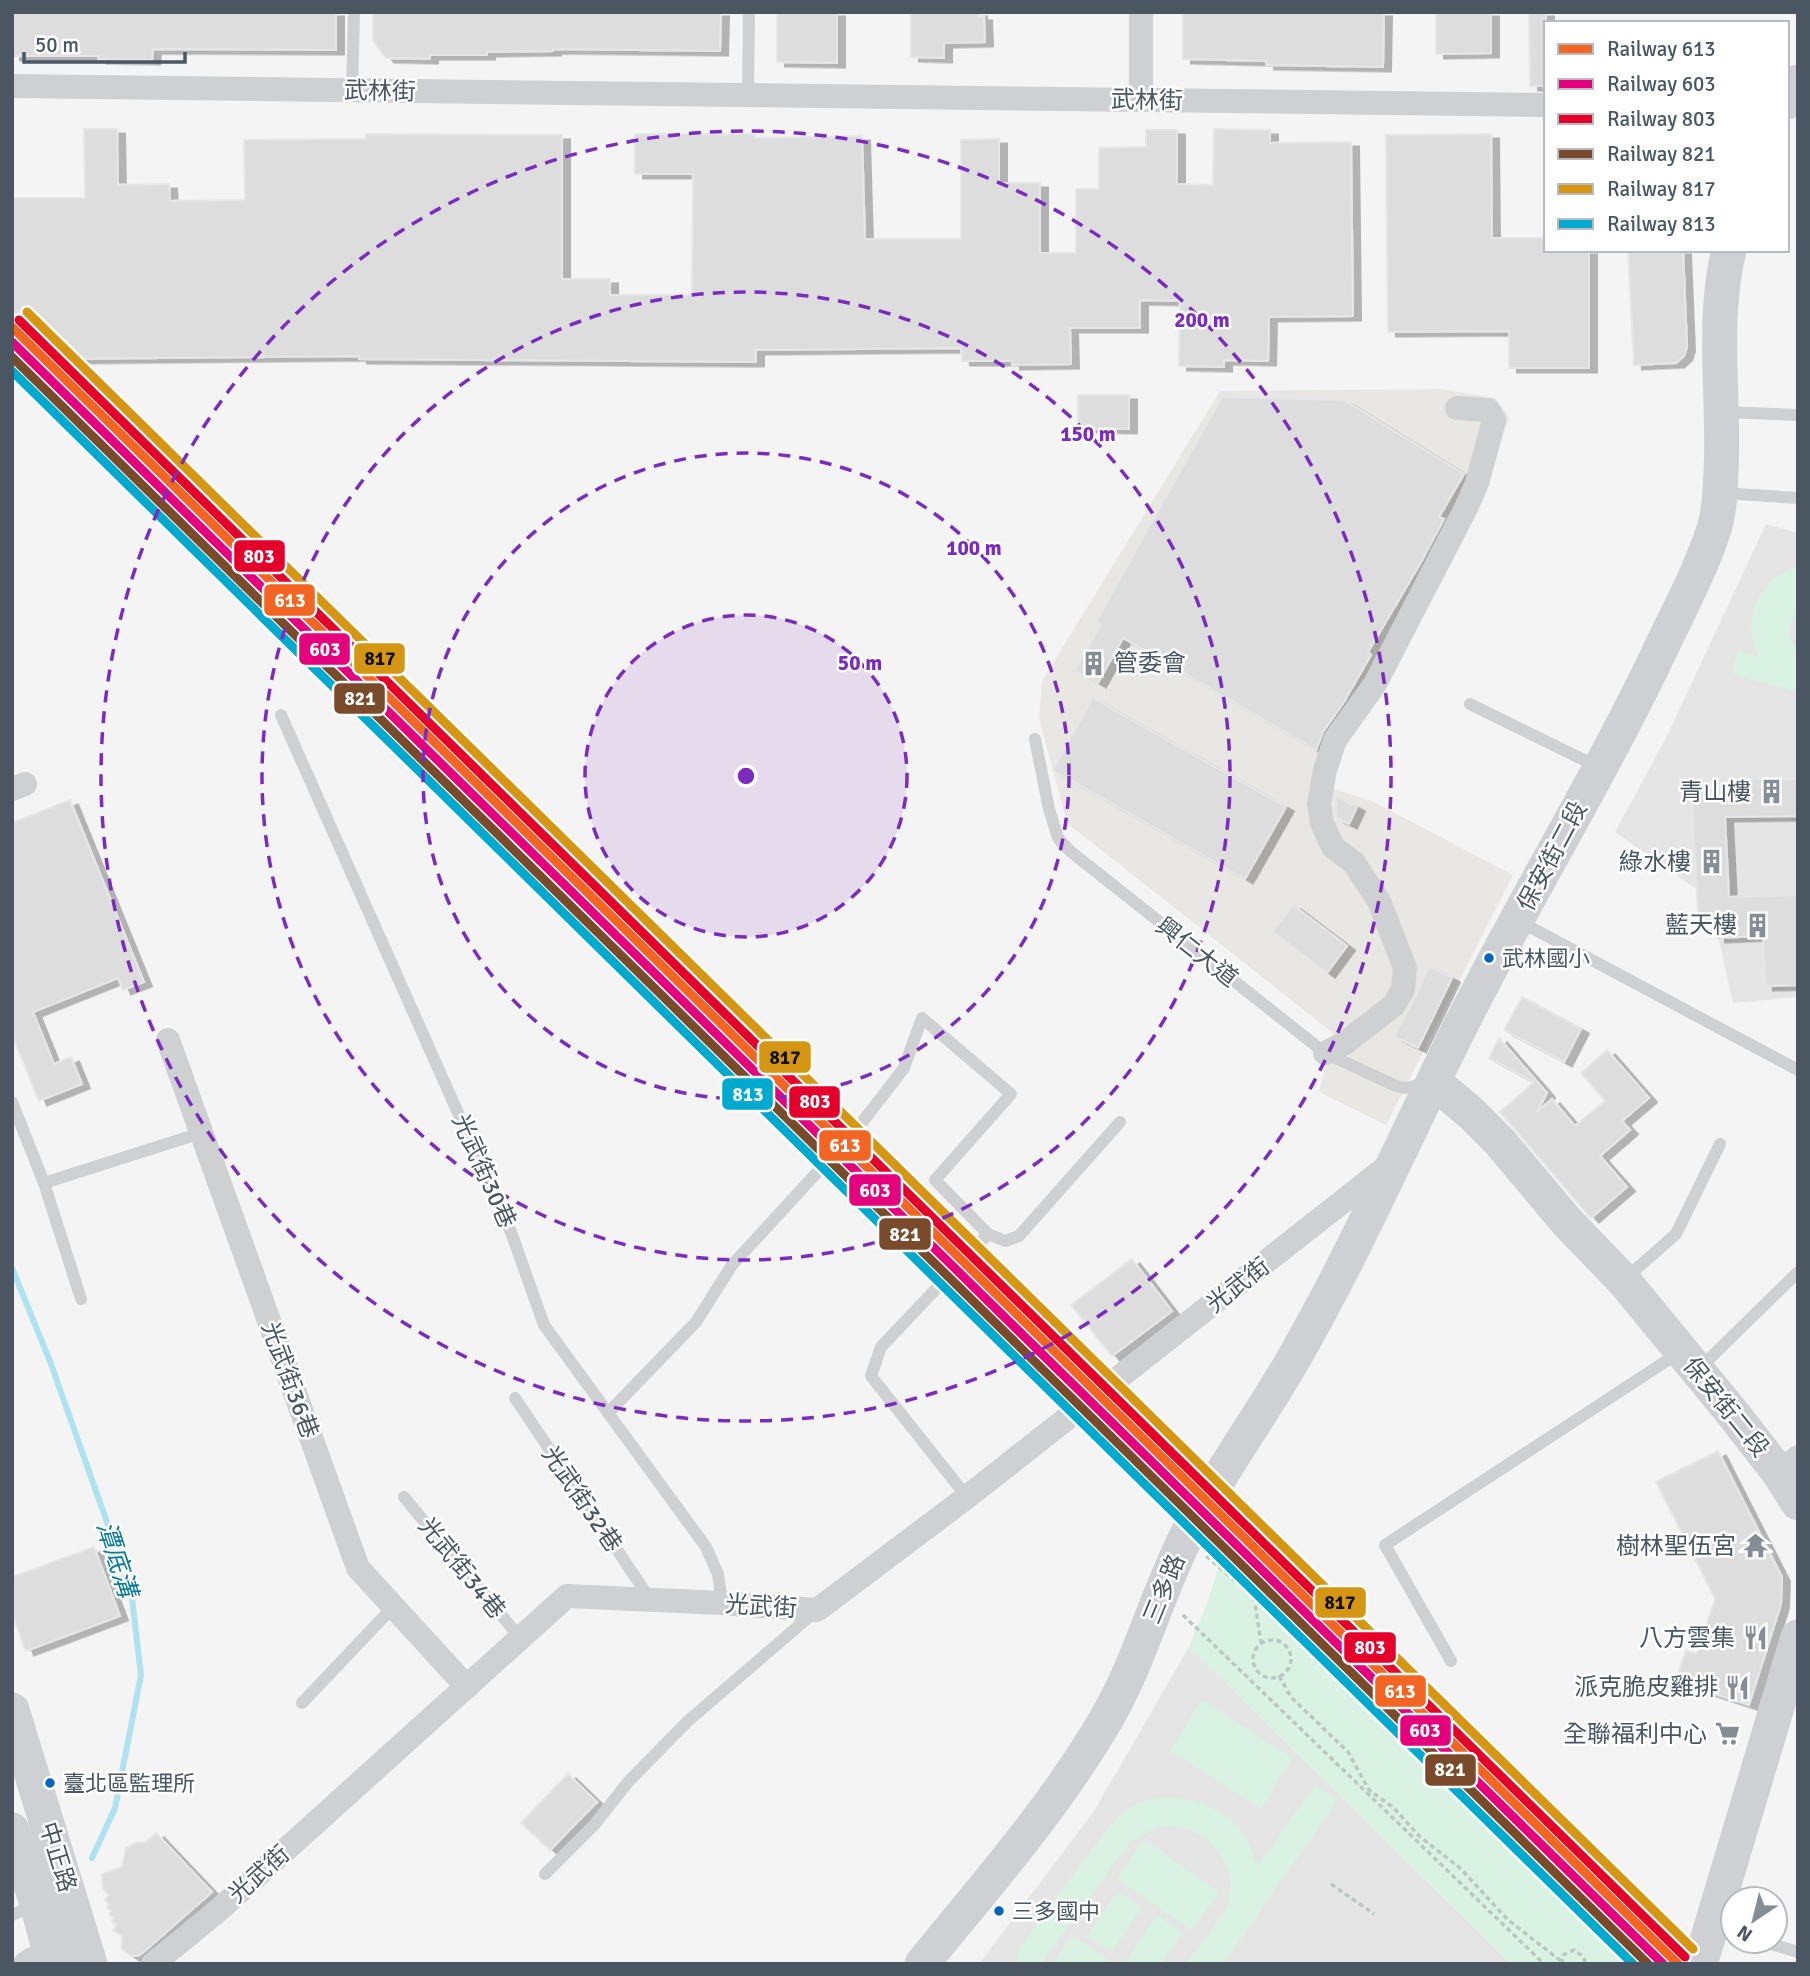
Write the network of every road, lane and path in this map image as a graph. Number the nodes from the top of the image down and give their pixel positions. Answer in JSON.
{"nodes":[{"id":1,"x":354,"y":12,"type":"edge"},
{"id":2,"x":748,"y":12,"type":"edge"},
{"id":3,"x":1141,"y":12,"type":"edge"},
{"id":4,"x":1798,"y":82,"type":"edge"},
{"id":5,"x":12,"y":86,"type":"edge"},
{"id":6,"x":352,"y":90,"type":"junction"},
{"id":7,"x":748,"y":95,"type":"junction"},
{"id":8,"x":1789,"y":99,"type":"edge"},
{"id":9,"x":1141,"y":100,"type":"junction"},
{"id":10,"x":1544,"y":105,"type":"edge"},
{"id":11,"x":1728,"y":252,"type":"edge"},
{"id":12,"x":1457,"y":408,"type":"dead end"},
{"id":13,"x":1722,"y":412,"type":"junction"},
{"id":14,"x":1798,"y":415,"type":"edge"},
{"id":15,"x":1720,"y":493,"type":"junction"},
{"id":16,"x":1798,"y":498,"type":"edge"},
{"id":17,"x":1470,"y":704,"type":"dead end"},
{"id":18,"x":281,"y":715,"type":"dead end"},
{"id":19,"x":1035,"y":740,"type":"dead end"},
{"id":20,"x":1600,"y":768,"type":"junction"},
{"id":21,"x":1517,"y":920,"type":"junction"},
{"id":22,"x":168,"y":1040,"type":"dead end"},
{"id":23,"x":1325,"y":1053,"type":"junction"},
{"id":24,"x":1798,"y":1070,"type":"edge"},
{"id":25,"x":1434,"y":1082,"type":"junction"},
{"id":26,"x":12,"y":1102,"type":"edge"},
{"id":27,"x":1120,"y":1122,"type":"dead end"},
{"id":28,"x":201,"y":1133,"type":"junction"},
{"id":29,"x":1720,"y":1144,"type":"dead end"},
{"id":30,"x":1396,"y":1159,"type":"junction"},
{"id":31,"x":44,"y":1183,"type":"junction"},
{"id":32,"x":988,"y":1234,"type":"junction"},
{"id":33,"x":1798,"y":1272,"type":"edge"},
{"id":34,"x":1623,"y":1280,"type":"junction"},
{"id":35,"x":81,"y":1299,"type":"dead end"},
{"id":36,"x":1689,"y":1361,"type":"junction"},
{"id":37,"x":515,"y":1398,"type":"dead end"},
{"id":38,"x":608,"y":1413,"type":"junction"},
{"id":39,"x":1789,"y":1465,"type":"edge"},
{"id":40,"x":404,"y":1497,"type":"dead end"},
{"id":41,"x":967,"y":1497,"type":"junction"},
{"id":42,"x":1234,"y":1502,"type":"dead end"},
{"id":43,"x":1798,"y":1503,"type":"edge"},
{"id":44,"x":1202,"y":1552,"type":"dead end"},
{"id":45,"x":1254,"y":1597,"type":"junction"},
{"id":46,"x":650,"y":1599,"type":"junction"},
{"id":47,"x":722,"y":1602,"type":"junction"},
{"id":48,"x":393,"y":1607,"type":"junction"},
{"id":49,"x":817,"y":1610,"type":"junction"},
{"id":50,"x":1179,"y":1611,"type":"dead end"},
{"id":51,"x":1798,"y":1637,"type":"edge"},
{"id":52,"x":521,"y":1639,"type":"junction"},
{"id":53,"x":1261,"y":1643,"type":"junction"},
{"id":54,"x":1451,"y":1661,"type":"dead end"},
{"id":55,"x":1279,"y":1676,"type":"junction"},
{"id":56,"x":467,"y":1687,"type":"junction"},
{"id":57,"x":302,"y":1703,"type":"dead end"},
{"id":58,"x":13,"y":1712,"type":"edge"},
{"id":59,"x":12,"y":1830,"type":"edge"},
{"id":60,"x":545,"y":1874,"type":"dead end"},
{"id":61,"x":1332,"y":1884,"type":"dead end"},
{"id":62,"x":25,"y":1909,"type":"edge"},
{"id":63,"x":1374,"y":1914,"type":"dead end"},
{"id":64,"x":1690,"y":1954,"type":"edge"},
{"id":65,"x":43,"y":1960,"type":"edge"},
{"id":66,"x":93,"y":1961,"type":"edge"},
{"id":67,"x":1562,"y":1962,"type":"edge"},
{"id":68,"x":1625,"y":1962,"type":"dead end"},
{"id":69,"x":153,"y":1964,"type":"edge"},
{"id":70,"x":922,"y":1964,"type":"edge"},
{"id":71,"x":1544,"y":1964,"type":"edge"},
{"id":72,"x":1585,"y":1964,"type":"edge"}],
"edges":[{"from":1,"to":6,"type":"lane"},
{"from":2,"to":7,"type":"lane"},
{"from":3,"to":9,"type":"street"},
{"from":4,"to":8,"type":"street"},
{"from":5,"to":6,"type":"street","name":"武林街"},
{"from":6,"to":7,"type":"street","name":"武林街"},
{"from":7,"to":9,"type":"street","name":"武林街"},
{"from":9,"to":10,"type":"street","name":"武林街"},
{"from":11,"to":13,"type":"street","name":"保安街二段"},
{"from":12,"to":23,"type":"street"},
{"from":13,"to":14,"type":"lane"},
{"from":13,"to":15,"type":"street","name":"保安街二段"},
{"from":15,"to":16,"type":"lane"},
{"from":15,"to":20,"type":"street","name":"保安街二段"},
{"from":17,"to":20,"type":"lane"},
{"from":18,"to":38,"type":"lane","name":"光武街30巷"},
{"from":19,"to":23,"type":"lane","name":"興仁大道"},
{"from":20,"to":21,"type":"street","name":"保安街二段"},
{"from":21,"to":24,"type":"lane"},
{"from":21,"to":25,"type":"street","name":"保安街二段"},
{"from":22,"to":28,"type":"street","name":"光武街36巷"},
{"from":23,"to":25,"type":"lane","name":"興仁大道"},
{"from":25,"to":30,"type":"street","name":"三多路"},
{"from":25,"to":34,"type":"street","name":"保安街二段"},
{"from":26,"to":31,"type":"lane"},
{"from":27,"to":32,"type":"lane"},
{"from":28,"to":31,"type":"lane"},
{"from":28,"to":48,"type":"street","name":"光武街36巷"},
{"from":29,"to":34,"type":"lane"},
{"from":30,"to":41,"type":"street","name":"光武街"},
{"from":30,"to":70,"type":"street","name":"三多路"},
{"from":31,"to":35,"type":"lane"},
{"from":32,"to":38,"type":"lane"},
{"from":32,"to":41,"type":"lane"},
{"from":33,"to":36,"type":"lane"},
{"from":34,"to":36,"type":"street","name":"保安街二段"},
{"from":36,"to":39,"type":"street","name":"保安街二段"},
{"from":36,"to":54,"type":"lane"},
{"from":37,"to":46,"type":"lane","name":"光武街32巷"},
{"from":38,"to":47,"type":"lane","name":"光武街30巷"},
{"from":39,"to":43,"type":"street","name":"保安街二段"},
{"from":40,"to":52,"type":"lane","name":"光武街34巷"},
{"from":41,"to":49,"type":"street","name":"光武街"},
{"from":42,"to":64,"type":"path"},
{"from":44,"to":45,"type":"path"},
{"from":45,"to":53,"type":"path"},
{"from":45,"to":68,"type":"path"},
{"from":46,"to":47,"type":"street","name":"光武街"},
{"from":46,"to":52,"type":"street","name":"光武街"},
{"from":47,"to":49,"type":"street","name":"光武街"},
{"from":48,"to":56,"type":"street","name":"光武街36巷"},
{"from":48,"to":57,"type":"lane"},
{"from":49,"to":60,"type":"lane"},
{"from":50,"to":71,"type":"path"},
{"from":51,"to":64,"type":"street"},
{"from":52,"to":56,"type":"street","name":"光武街"},
{"from":53,"to":55,"type":"path"},
{"from":53,"to":55,"type":"path"},
{"from":55,"to":67,"type":"path"},
{"from":56,"to":69,"type":"street","name":"光武街"},
{"from":58,"to":66,"type":"street","name":"中正路"},
{"from":59,"to":62,"type":"street","name":"中正路"},
{"from":61,"to":63,"type":"path"},
{"from":62,"to":65,"type":"street","name":"中正路"},
{"from":65,"to":66,"type":"street"},
{"from":67,"to":72,"type":"path"}]}
